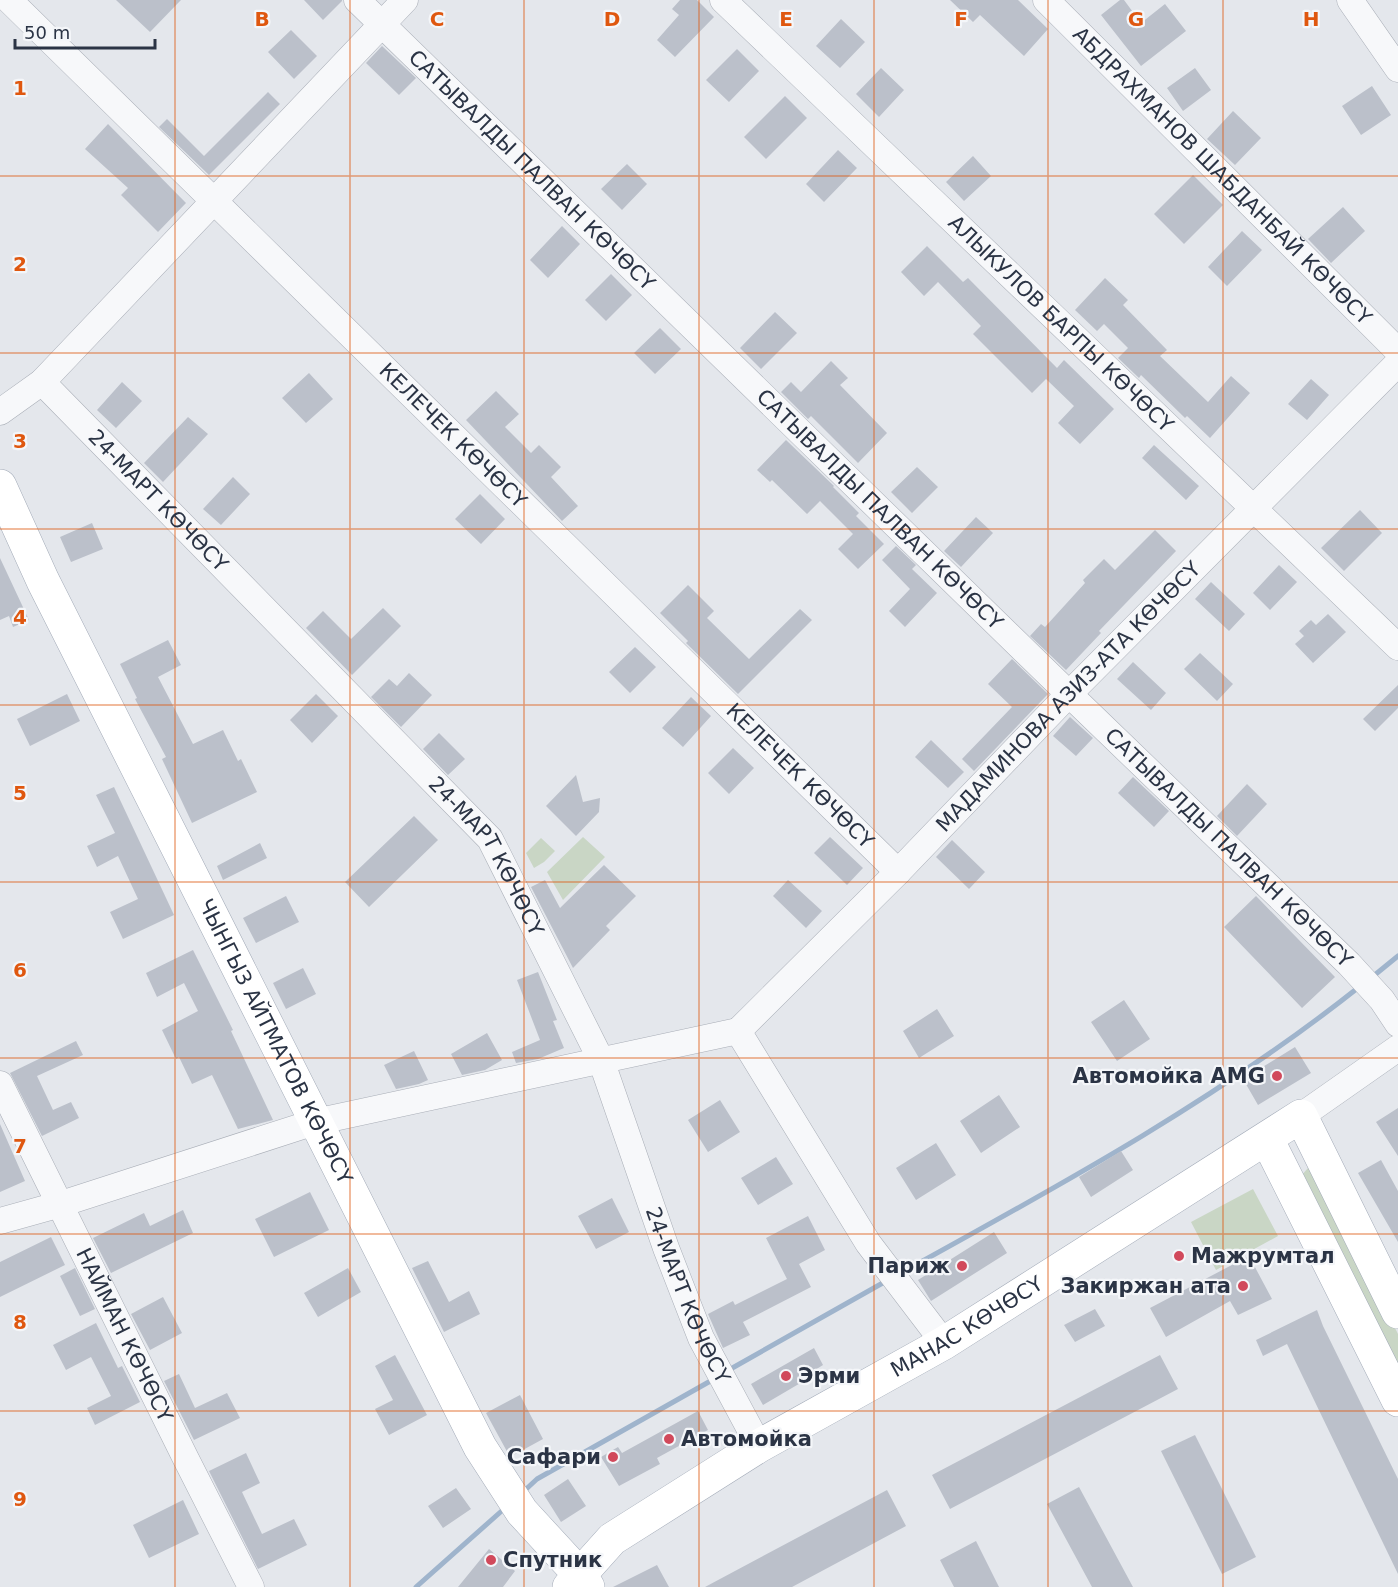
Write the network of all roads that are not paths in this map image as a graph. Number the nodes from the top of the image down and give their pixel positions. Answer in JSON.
{"nodes":[{"id":1,"x":9,"y":0,"type":"edge"},
{"id":2,"x":357,"y":0,"type":"edge"},
{"id":3,"x":405,"y":0,"type":"edge"},
{"id":4,"x":723,"y":0,"type":"edge"},
{"id":5,"x":1046,"y":0,"type":"edge"},
{"id":6,"x":1350,"y":0,"type":"edge"},
{"id":7,"x":381,"y":24,"type":"junction"},
{"id":8,"x":1398,"y":69,"type":"edge"},
{"id":9,"x":213,"y":200,"type":"junction"},
{"id":10,"x":1398,"y":351,"type":"edge"},
{"id":11,"x":1398,"y":363,"type":"edge"},
{"id":12,"x":42,"y":382,"type":"junction"},
{"id":13,"x":0,"y":412,"type":"edge"},
{"id":14,"x":0,"y":486,"type":"edge"},
{"id":15,"x":1254,"y":507,"type":"junction"},
{"id":16,"x":1398,"y":647,"type":"edge"},
{"id":17,"x":1069,"y":694,"type":"junction"},
{"id":18,"x":898,"y":872,"type":"junction"},
{"id":19,"x":1398,"y":1024,"type":"edge"},
{"id":20,"x":738,"y":1031,"type":"junction"},
{"id":21,"x":1398,"y":1048,"type":"edge"},
{"id":22,"x":601,"y":1060,"type":"junction"},
{"id":23,"x":0,"y":1084,"type":"edge"},
{"id":24,"x":1301,"y":1116,"type":"junction"},
{"id":25,"x":315,"y":1122,"type":"junction"},
{"id":26,"x":1267,"y":1139,"type":"junction"},
{"id":27,"x":61,"y":1204,"type":"junction"},
{"id":28,"x":0,"y":1221,"type":"edge"},
{"id":29,"x":1398,"y":1312,"type":"edge"},
{"id":30,"x":944,"y":1343,"type":"junction"},
{"id":31,"x":1398,"y":1400,"type":"edge"},
{"id":32,"x":759,"y":1446,"type":"junction"},
{"id":33,"x":579,"y":1583,"type":"edge"},
{"id":34,"x":251,"y":1587,"type":"edge"}],
"edges":[{"from":1,"to":9,"type":"street","name":"КЕЛЕЧЕК КӨЧӨСҮ"},
{"from":2,"to":7,"type":"street","name":"САТЫВАЛДЫ ПАЛВАН КӨЧӨСҮ"},
{"from":3,"to":7,"type":"street"},
{"from":4,"to":15,"type":"street","name":"АЛЫКУЛОВ БАРПЫ КӨЧӨСҮ"},
{"from":5,"to":10,"type":"street","name":"АБДРАХМАНОВ ШАБДАНБАЙ КӨЧӨСҮ"},
{"from":6,"to":8,"type":"street"},
{"from":7,"to":9,"type":"street"},
{"from":7,"to":17,"type":"street","name":"САТЫВАЛДЫ ПАЛВАН КӨЧӨСҮ"},
{"from":9,"to":12,"type":"street"},
{"from":9,"to":18,"type":"street","name":"КЕЛЕЧЕК КӨЧӨСҮ"},
{"from":11,"to":15,"type":"street","name":"МАДАМИНОВА АЗИЗ-АТА КӨЧӨСҮ"},
{"from":12,"to":13,"type":"street"},
{"from":12,"to":22,"type":"street","name":"24-МАРТ КӨЧӨСҮ"},
{"from":14,"to":25,"type":"main road","name":"ЧЫНГЫЗ АЙТМАТОВ КӨЧӨСҮ"},
{"from":15,"to":16,"type":"street","name":"АЛЫКУЛОВ БАРПЫ КӨЧӨСҮ"},
{"from":15,"to":17,"type":"street","name":"МАДАМИНОВА АЗИЗ-АТА КӨЧӨСҮ"},
{"from":17,"to":18,"type":"street","name":"МАДАМИНОВА АЗИЗ-АТА КӨЧӨСҮ"},
{"from":17,"to":19,"type":"street","name":"САТЫВАЛДЫ ПАЛВАН КӨЧӨСҮ"},
{"from":18,"to":20,"type":"street","name":"МАДАМИНОВА АЗИЗ-АТА КӨЧӨСҮ"},
{"from":20,"to":22,"type":"street"},
{"from":20,"to":30,"type":"street"},
{"from":21,"to":24,"type":"street","name":"МАНАС КӨЧӨСҮ"},
{"from":22,"to":25,"type":"street"},
{"from":22,"to":32,"type":"street","name":"24-МАРТ КӨЧӨСҮ"},
{"from":23,"to":27,"type":"street","name":"НАЙМАН КӨЧӨСҮ"},
{"from":24,"to":26,"type":"main road","name":"МАНАС КӨЧӨСҮ"},
{"from":24,"to":29,"type":"main road"},
{"from":25,"to":27,"type":"street"},
{"from":25,"to":33,"type":"main road","name":"ЧЫНГЫЗ АЙТМАТОВ КӨЧӨСҮ"},
{"from":26,"to":30,"type":"main road","name":"МАНАС КӨЧӨСҮ"},
{"from":26,"to":31,"type":"main road"},
{"from":27,"to":28,"type":"street"},
{"from":27,"to":34,"type":"street","name":"НАЙМАН КӨЧӨСҮ"},
{"from":30,"to":32,"type":"main road","name":"МАНАС КӨЧӨСҮ"},
{"from":32,"to":33,"type":"main road","name":"МАНАС КӨЧӨСҮ"}]}
